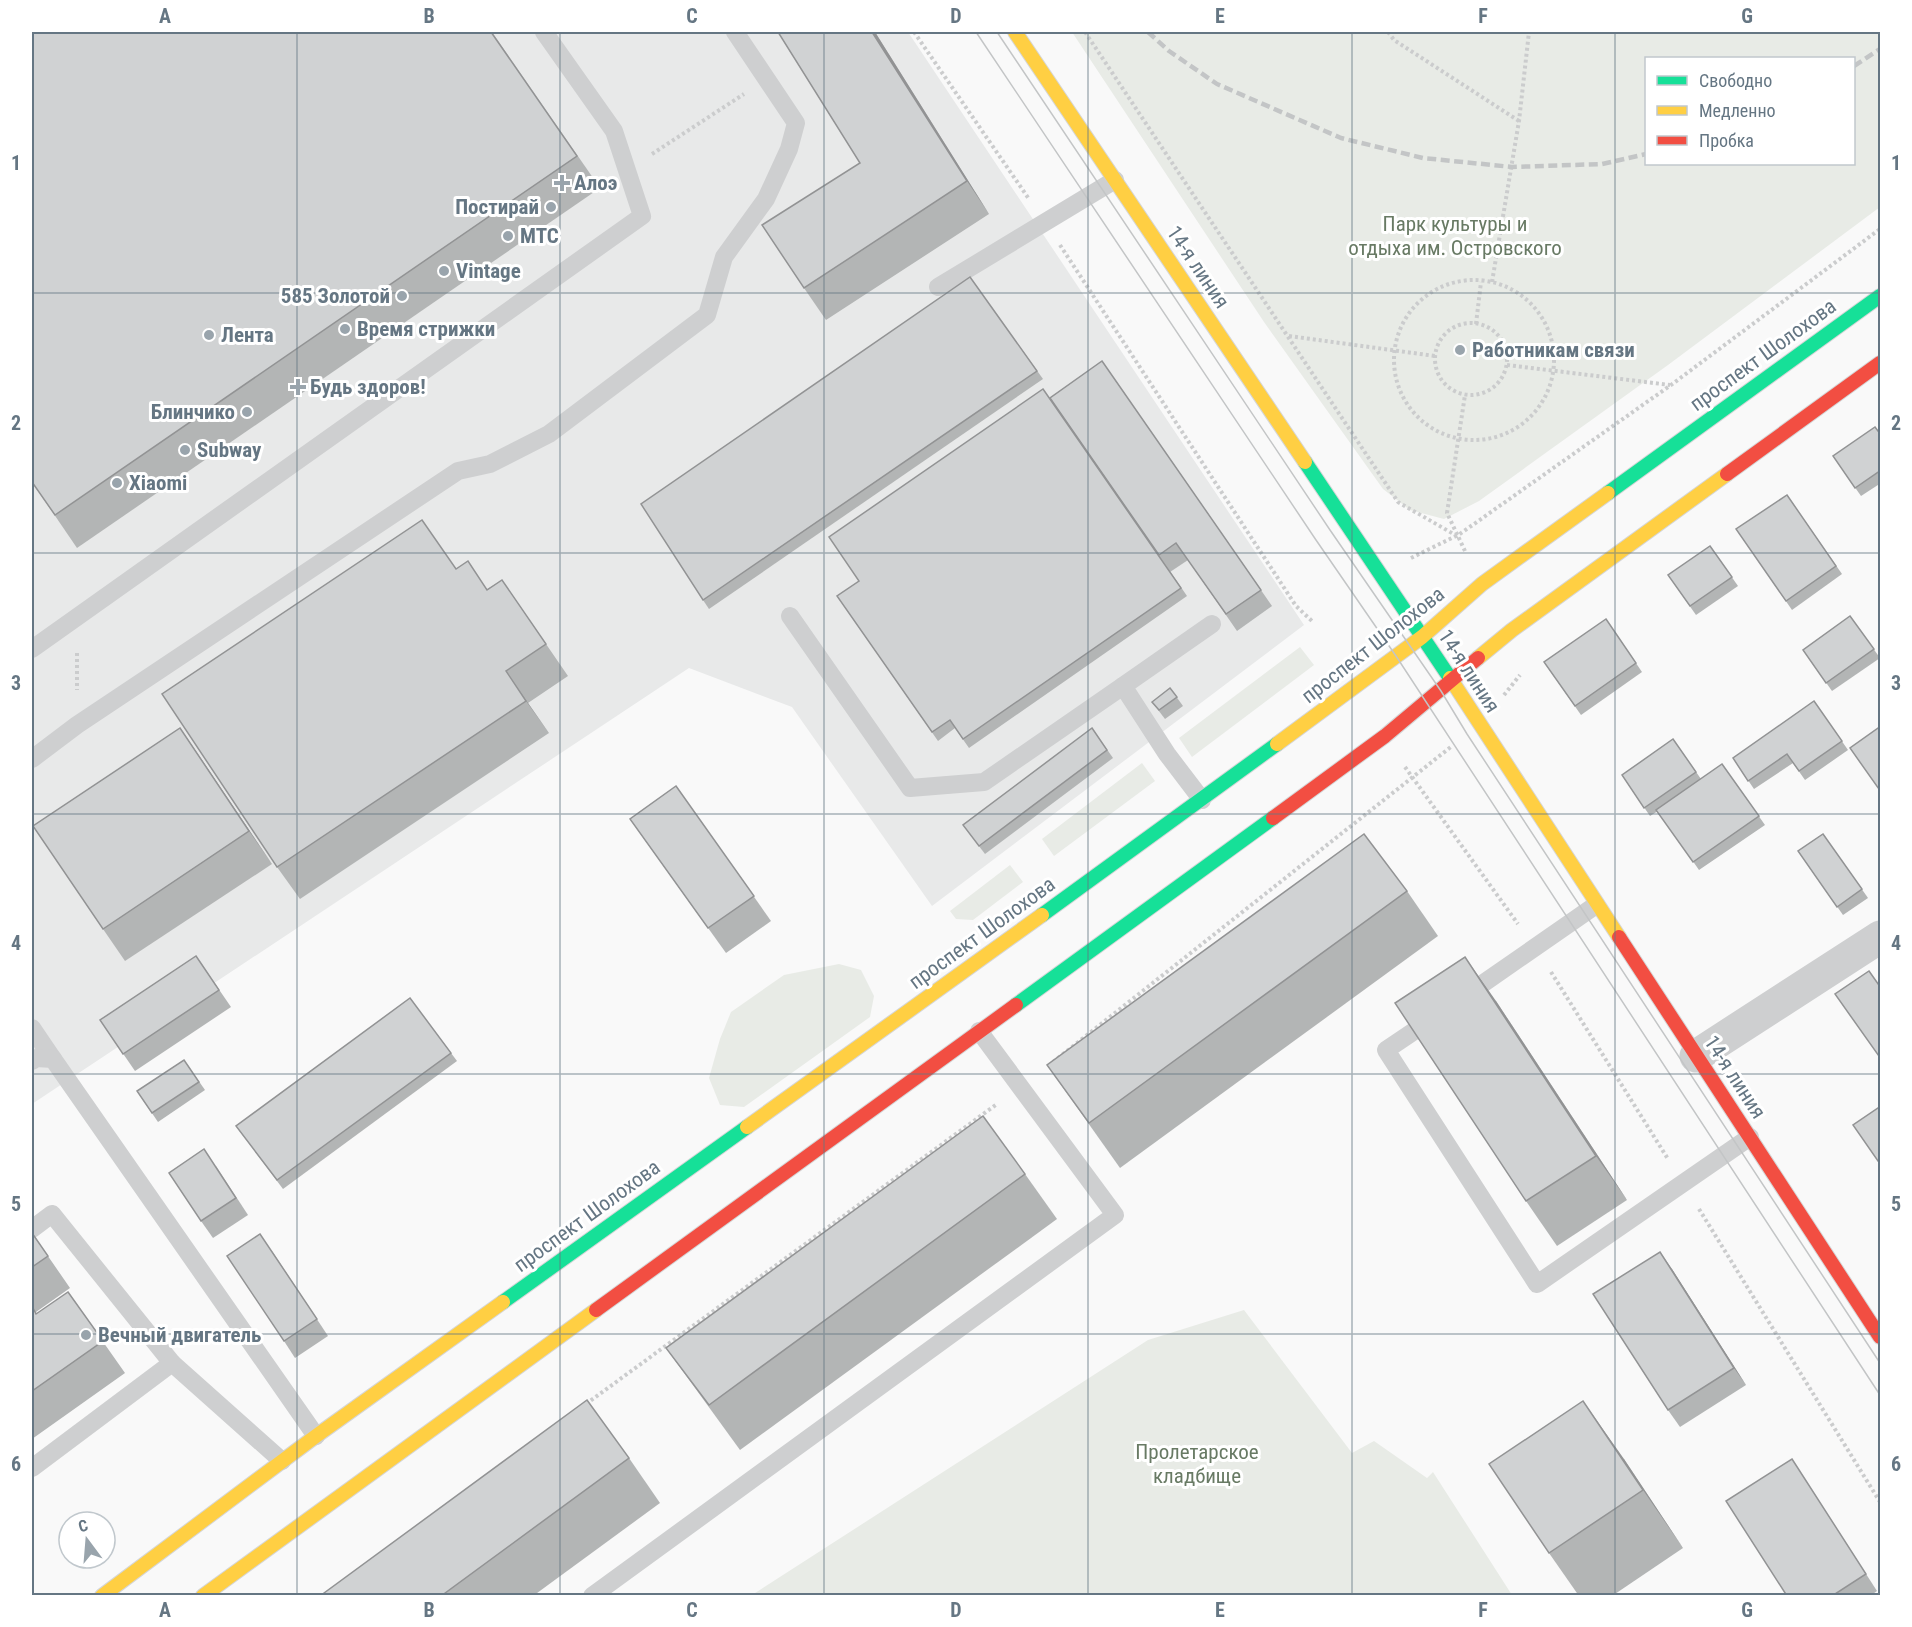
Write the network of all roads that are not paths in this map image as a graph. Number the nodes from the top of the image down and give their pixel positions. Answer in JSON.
{"nodes":[{"id":1,"x":544,"y":32,"type":"edge"},
{"id":2,"x":735,"y":32,"type":"edge"},
{"id":3,"x":1015,"y":32,"type":"edge"},
{"id":4,"x":1115,"y":180,"type":"junction"},
{"id":5,"x":938,"y":287,"type":"dead end"},
{"id":6,"x":1881,"y":296,"type":"edge"},
{"id":7,"x":1881,"y":363,"type":"edge"},
{"id":8,"x":790,"y":616,"type":"dead end"},
{"id":9,"x":1212,"y":624,"type":"dead end"},
{"id":10,"x":1422,"y":637,"type":"junction"},
{"id":11,"x":32,"y":649,"type":"edge"},
{"id":12,"x":1452,"y":681,"type":"junction"},
{"id":13,"x":1123,"y":686,"type":"junction"},
{"id":14,"x":32,"y":759,"type":"edge"},
{"id":15,"x":1202,"y":800,"type":"junction"},
{"id":16,"x":1596,"y":905,"type":"junction"},
{"id":17,"x":1881,"y":937,"type":"edge"},
{"id":18,"x":32,"y":1028,"type":"edge"},
{"id":19,"x":979,"y":1030,"type":"junction"},
{"id":20,"x":1696,"y":1056,"type":"junction"},
{"id":21,"x":53,"y":1059,"type":"junction"},
{"id":22,"x":32,"y":1061,"type":"edge"},
{"id":23,"x":1750,"y":1137,"type":"junction"},
{"id":24,"x":32,"y":1229,"type":"edge"},
{"id":25,"x":1881,"y":1336,"type":"edge"},
{"id":26,"x":172,"y":1363,"type":"junction"},
{"id":27,"x":316,"y":1436,"type":"junction"},
{"id":28,"x":282,"y":1461,"type":"junction"},
{"id":29,"x":32,"y":1468,"type":"edge"},
{"id":30,"x":102,"y":1596,"type":"edge"},
{"id":31,"x":202,"y":1596,"type":"edge"},
{"id":32,"x":592,"y":1596,"type":"edge"}],
"edges":[{"from":1,"to":11,"type":"lane"},
{"from":2,"to":14,"type":"lane"},
{"from":3,"to":4,"type":"main road","name":"14-я линия"},
{"from":4,"to":5,"type":"lane"},
{"from":4,"to":10,"type":"main road","name":"14-я линия"},
{"from":6,"to":10,"type":"main road","name":"проспект Шолохова"},
{"from":7,"to":12,"type":"main road"},
{"from":8,"to":13,"type":"lane"},
{"from":9,"to":13,"type":"lane"},
{"from":10,"to":12,"type":"main road","name":"14-я линия"},
{"from":10,"to":15,"type":"main road","name":"проспект Шолохова"},
{"from":12,"to":16,"type":"main road","name":"14-я линия"},
{"from":12,"to":19,"type":"main road"},
{"from":13,"to":15,"type":"lane"},
{"from":15,"to":27,"type":"main road","name":"проспект Шолохова"},
{"from":16,"to":20,"type":"main road","name":"14-я линия"},
{"from":16,"to":23,"type":"lane"},
{"from":17,"to":20,"type":"street"},
{"from":18,"to":21,"type":"lane"},
{"from":19,"to":31,"type":"main road"},
{"from":19,"to":32,"type":"lane"},
{"from":20,"to":23,"type":"main road","name":"14-я линия"},
{"from":21,"to":22,"type":"lane"},
{"from":21,"to":27,"type":"lane"},
{"from":23,"to":25,"type":"main road","name":"14-я линия"},
{"from":24,"to":26,"type":"lane"},
{"from":26,"to":28,"type":"lane"},
{"from":26,"to":29,"type":"lane"},
{"from":27,"to":28,"type":"main road","name":"проспект Шолохова"},
{"from":28,"to":30,"type":"main road","name":"проспект Шолохова"}]}
